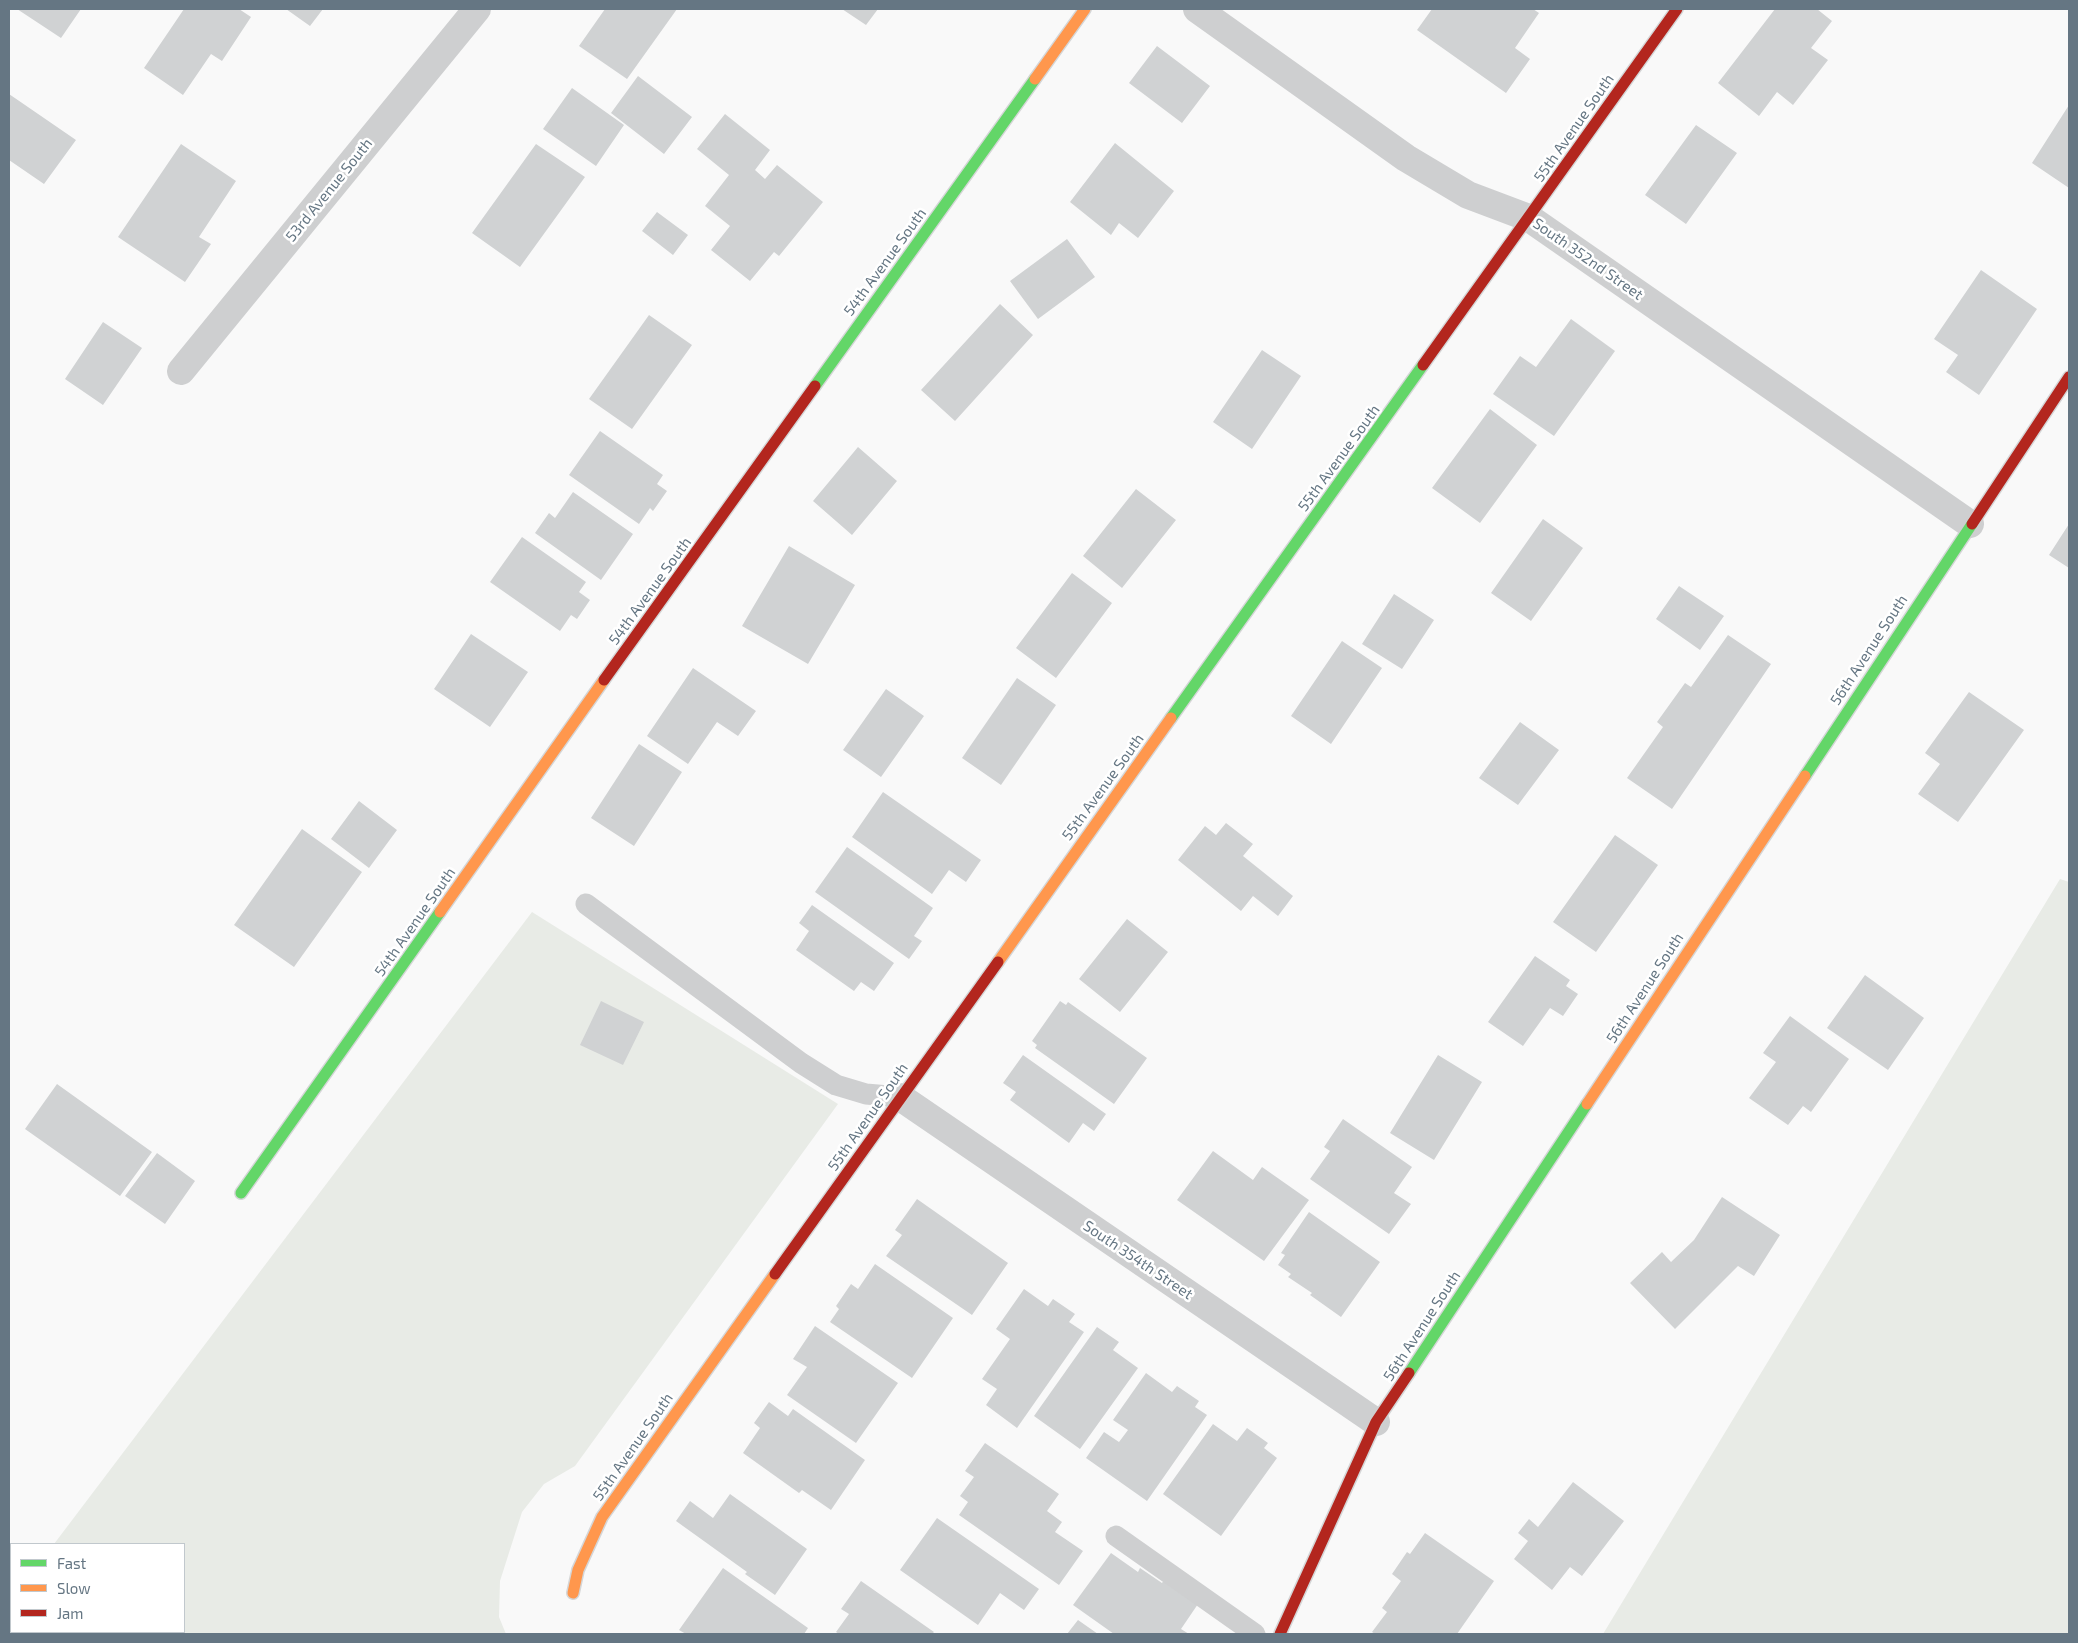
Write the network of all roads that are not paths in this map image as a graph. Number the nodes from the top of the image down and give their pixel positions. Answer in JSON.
{"nodes":[{"id":1,"x":477,"y":9,"type":"edge"},
{"id":2,"x":1085,"y":9,"type":"edge"},
{"id":3,"x":1198,"y":9,"type":"edge"},
{"id":4,"x":1677,"y":9,"type":"edge"},
{"id":5,"x":1529,"y":218,"type":"junction"},
{"id":6,"x":181,"y":371,"type":"dead end"},
{"id":7,"x":2069,"y":377,"type":"edge"},
{"id":8,"x":1970,"y":524,"type":"junction"},
{"id":9,"x":586,"y":904,"type":"dead end"},
{"id":10,"x":900,"y":1097,"type":"junction"},
{"id":11,"x":241,"y":1193,"type":"dead end"},
{"id":12,"x":1376,"y":1422,"type":"junction"},
{"id":13,"x":1116,"y":1536,"type":"dead end"},
{"id":14,"x":573,"y":1593,"type":"dead end"},
{"id":15,"x":1255,"y":1634,"type":"edge"},
{"id":16,"x":1280,"y":1634,"type":"edge"}],
"edges":[{"from":1,"to":6,"type":"street","name":"53rd Avenue South"},
{"from":2,"to":11,"type":"street","name":"54th Avenue South"},
{"from":3,"to":5,"type":"street","name":"South 352nd Street"},
{"from":4,"to":5,"type":"street","name":"55th Avenue South"},
{"from":5,"to":8,"type":"street","name":"South 352nd Street"},
{"from":5,"to":10,"type":"street","name":"55th Avenue South"},
{"from":7,"to":8,"type":"street","name":"56th Avenue South"},
{"from":8,"to":12,"type":"street","name":"56th Avenue South"},
{"from":9,"to":10,"type":"lane"},
{"from":10,"to":12,"type":"street","name":"South 354th Street"},
{"from":10,"to":14,"type":"street","name":"55th Avenue South"},
{"from":12,"to":16,"type":"street","name":"56th Avenue South"},
{"from":13,"to":15,"type":"lane"}]}
